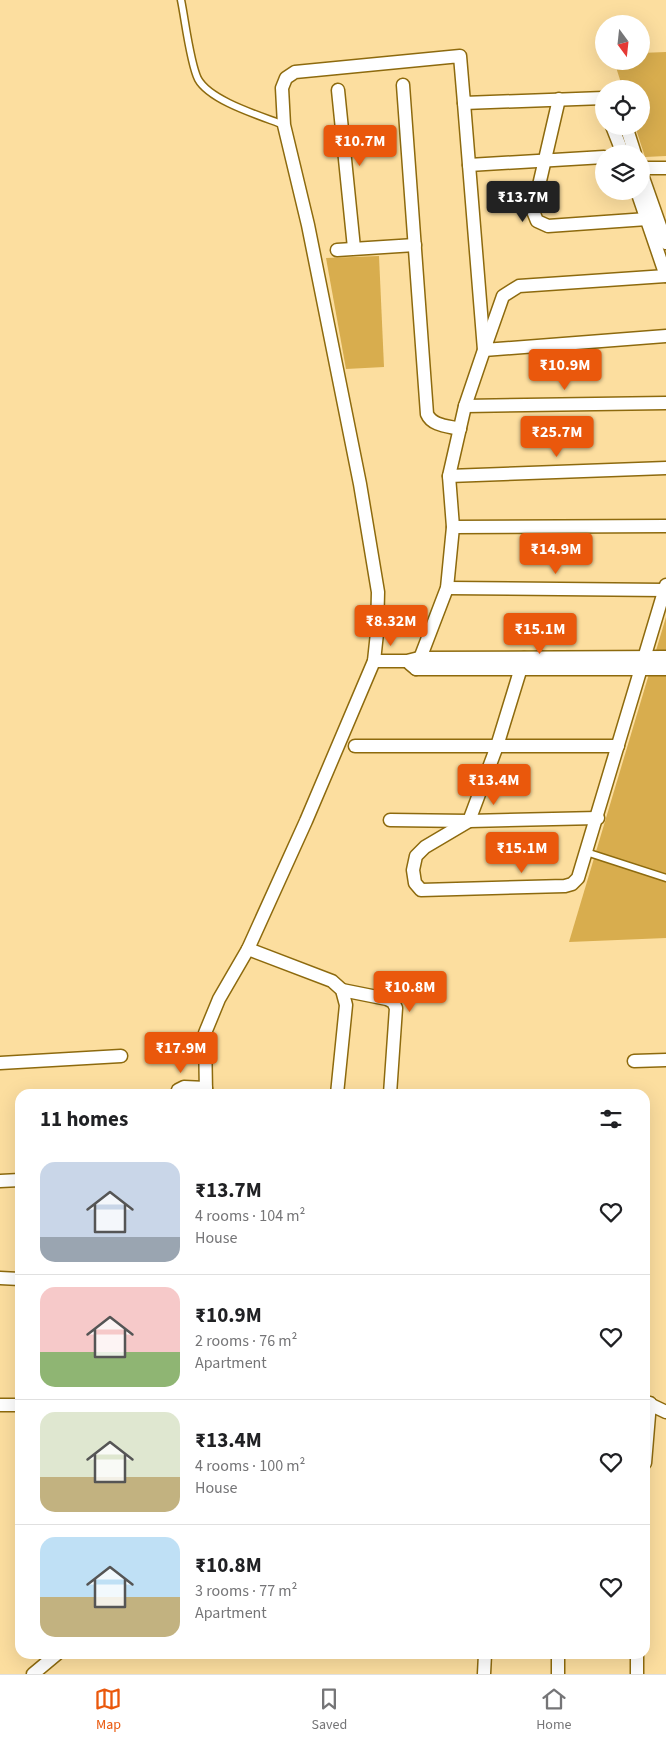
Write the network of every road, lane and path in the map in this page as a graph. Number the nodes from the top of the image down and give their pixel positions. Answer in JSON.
{"nodes":[{"id":1,"x":181,"y":0,"type":"edge"},
{"id":2,"x":403,"y":85,"type":"dead end"},
{"id":3,"x":338,"y":90,"type":"dead end"},
{"id":4,"x":595,"y":98,"type":"edge"},
{"id":5,"x":559,"y":99,"type":"junction"},
{"id":6,"x":464,"y":104,"type":"junction"},
{"id":7,"x":284,"y":125,"type":"junction"},
{"id":8,"x":595,"y":158,"type":"edge"},
{"id":9,"x":543,"y":161,"type":"junction"},
{"id":10,"x":469,"y":165,"type":"junction"},
{"id":11,"x":650,"y":168,"type":"edge"},
{"id":12,"x":666,"y":168,"type":"edge"},
{"id":13,"x":650,"y":196,"type":"edge"},
{"id":14,"x":640,"y":200,"type":"edge"},
{"id":15,"x":647,"y":219,"type":"junction"},
{"id":16,"x":665,"y":236,"type":"edge"},
{"id":17,"x":415,"y":245,"type":"junction"},
{"id":18,"x":354,"y":248,"type":"junction"},
{"id":19,"x":337,"y":250,"type":"dead end"},
{"id":20,"x":666,"y":276,"type":"edge"},
{"id":21,"x":666,"y":336,"type":"edge"},
{"id":22,"x":484,"y":350,"type":"junction"},
{"id":23,"x":666,"y":403,"type":"edge"},
{"id":24,"x":465,"y":406,"type":"junction"},
{"id":25,"x":460,"y":428,"type":"junction"},
{"id":26,"x":666,"y":468,"type":"edge"},
{"id":27,"x":449,"y":476,"type":"junction"},
{"id":28,"x":666,"y":526,"type":"edge"},
{"id":29,"x":453,"y":528,"type":"junction"},
{"id":30,"x":665,"y":587,"type":"edge"},
{"id":31,"x":447,"y":588,"type":"junction"},
{"id":32,"x":666,"y":657,"type":"edge"},
{"id":33,"x":374,"y":661,"type":"junction"},
{"id":34,"x":414,"y":663,"type":"junction"},
{"id":35,"x":523,"y":663,"type":"junction"},
{"id":36,"x":644,"y":663,"type":"junction"},
{"id":37,"x":666,"y":669,"type":"edge"},
{"id":38,"x":355,"y":746,"type":"dead end"},
{"id":39,"x":497,"y":746,"type":"junction"},
{"id":40,"x":618,"y":746,"type":"junction"},
{"id":41,"x":598,"y":818,"type":"junction"},
{"id":42,"x":390,"y":820,"type":"dead end"},
{"id":43,"x":469,"y":821,"type":"junction"},
{"id":44,"x":586,"y":852,"type":"junction"},
{"id":45,"x":666,"y":878,"type":"edge"},
{"id":46,"x":248,"y":949,"type":"junction"},
{"id":47,"x":342,"y":990,"type":"junction"},
{"id":48,"x":121,"y":1056,"type":"dead end"},
{"id":49,"x":666,"y":1060,"type":"edge"},
{"id":50,"x":634,"y":1061,"type":"dead end"},
{"id":51,"x":0,"y":1062,"type":"edge"},
{"id":52,"x":206,"y":1089,"type":"edge"},
{"id":53,"x":338,"y":1089,"type":"edge"},
{"id":54,"x":390,"y":1089,"type":"edge"},
{"id":55,"x":15,"y":1180,"type":"edge"},
{"id":56,"x":0,"y":1181,"type":"edge"},
{"id":57,"x":0,"y":1278,"type":"edge"},
{"id":58,"x":15,"y":1279,"type":"edge"},
{"id":59,"x":650,"y":1403,"type":"edge"},
{"id":60,"x":0,"y":1405,"type":"edge"},
{"id":61,"x":15,"y":1405,"type":"edge"},
{"id":62,"x":666,"y":1412,"type":"edge"},
{"id":63,"x":51,"y":1659,"type":"edge"},
{"id":64,"x":484,"y":1659,"type":"edge"},
{"id":65,"x":558,"y":1659,"type":"edge"},
{"id":66,"x":637,"y":1659,"type":"edge"},
{"id":67,"x":33,"y":1674,"type":"edge"},
{"id":68,"x":484,"y":1674,"type":"edge"},
{"id":69,"x":558,"y":1674,"type":"edge"},
{"id":70,"x":637,"y":1674,"type":"edge"}],
"edges":[{"from":1,"to":7,"type":"lane"},
{"from":2,"to":17,"type":"street"},
{"from":3,"to":18,"type":"street"},
{"from":4,"to":5,"type":"street"},
{"from":5,"to":6,"type":"street"},
{"from":5,"to":9,"type":"street"},
{"from":6,"to":7,"type":"street"},
{"from":6,"to":10,"type":"street"},
{"from":7,"to":33,"type":"street"},
{"from":8,"to":9,"type":"street"},
{"from":9,"to":10,"type":"street"},
{"from":9,"to":15,"type":"street"},
{"from":10,"to":22,"type":"street"},
{"from":11,"to":12,"type":"street"},
{"from":13,"to":16,"type":"street"},
{"from":14,"to":15,"type":"street"},
{"from":15,"to":20,"type":"street"},
{"from":17,"to":18,"type":"street"},
{"from":17,"to":25,"type":"street"},
{"from":18,"to":19,"type":"street"},
{"from":20,"to":22,"type":"street"},
{"from":21,"to":22,"type":"street"},
{"from":22,"to":24,"type":"street"},
{"from":23,"to":24,"type":"street"},
{"from":24,"to":25,"type":"street"},
{"from":25,"to":27,"type":"street"},
{"from":26,"to":27,"type":"street"},
{"from":27,"to":29,"type":"street"},
{"from":28,"to":29,"type":"street"},
{"from":29,"to":31,"type":"street"},
{"from":30,"to":31,"type":"street"},
{"from":30,"to":36,"type":"street"},
{"from":31,"to":34,"type":"street"},
{"from":32,"to":36,"type":"street"},
{"from":33,"to":34,"type":"street"},
{"from":33,"to":46,"type":"street"},
{"from":34,"to":35,"type":"street"},
{"from":35,"to":36,"type":"street"},
{"from":35,"to":39,"type":"street"},
{"from":36,"to":37,"type":"street"},
{"from":36,"to":40,"type":"street"},
{"from":38,"to":39,"type":"street"},
{"from":39,"to":40,"type":"street"},
{"from":39,"to":43,"type":"street"},
{"from":40,"to":41,"type":"street"},
{"from":41,"to":43,"type":"street"},
{"from":41,"to":44,"type":"street"},
{"from":42,"to":43,"type":"street"},
{"from":43,"to":44,"type":"street"},
{"from":44,"to":45,"type":"lane"},
{"from":46,"to":47,"type":"street"},
{"from":46,"to":52,"type":"street"},
{"from":47,"to":53,"type":"street"},
{"from":47,"to":54,"type":"street"},
{"from":48,"to":51,"type":"street"},
{"from":49,"to":50,"type":"street"},
{"from":55,"to":56,"type":"street"},
{"from":57,"to":58,"type":"street"},
{"from":59,"to":62,"type":"street"},
{"from":60,"to":61,"type":"street"},
{"from":63,"to":67,"type":"street"},
{"from":64,"to":68,"type":"street"},
{"from":65,"to":69,"type":"street"},
{"from":66,"to":70,"type":"street"}]}
